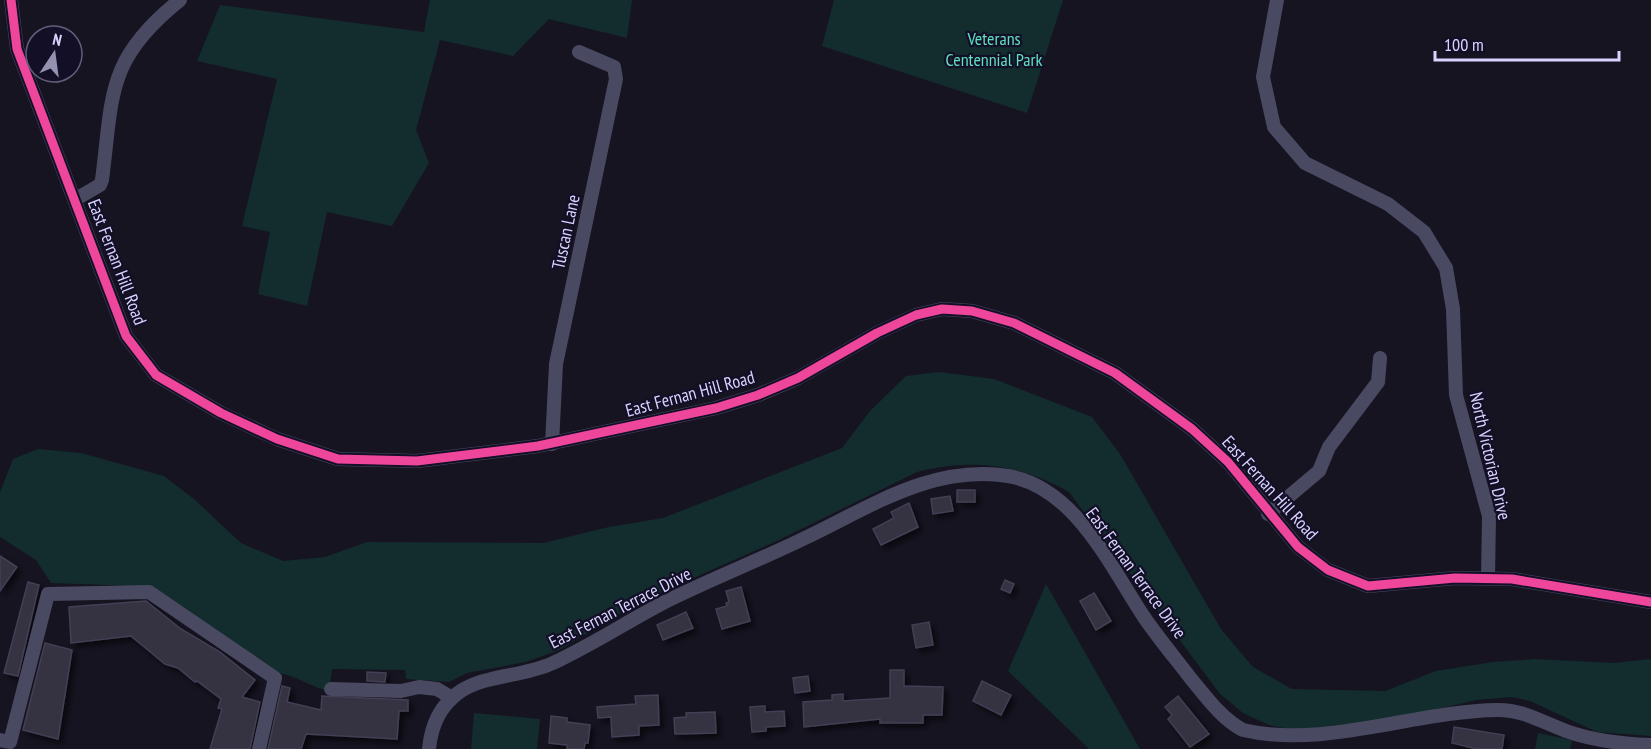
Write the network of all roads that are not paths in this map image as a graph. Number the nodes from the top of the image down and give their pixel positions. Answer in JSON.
{"nodes":[{"id":1,"x":11,"y":0,"type":"edge"},
{"id":2,"x":180,"y":0,"type":"edge"},
{"id":3,"x":1277,"y":0,"type":"edge"},
{"id":4,"x":579,"y":52,"type":"dead end"},
{"id":5,"x":76,"y":199,"type":"junction"},
{"id":6,"x":1380,"y":358,"type":"dead end"},
{"id":7,"x":552,"y":444,"type":"junction"},
{"id":8,"x":1268,"y":514,"type":"junction"},
{"id":9,"x":1488,"y":578,"type":"junction"},
{"id":10,"x":1651,"y":602,"type":"edge"},
{"id":11,"x":331,"y":689,"type":"dead end"},
{"id":12,"x":452,"y":698,"type":"junction"},
{"id":13,"x":0,"y":740,"type":"edge"},
{"id":14,"x":1651,"y":745,"type":"edge"},
{"id":15,"x":259,"y":749,"type":"edge"},
{"id":16,"x":429,"y":749,"type":"edge"}],
"edges":[{"from":1,"to":5,"type":"street","name":"East Fernan Hill Road"},
{"from":2,"to":5,"type":"street"},
{"from":3,"to":9,"type":"street","name":"North Victorian Drive"},
{"from":4,"to":7,"type":"street","name":"Tuscan Lane"},
{"from":5,"to":7,"type":"street","name":"East Fernan Hill Road"},
{"from":6,"to":8,"type":"street"},
{"from":7,"to":8,"type":"street","name":"East Fernan Hill Road"},
{"from":8,"to":9,"type":"street","name":"East Fernan Hill Road"},
{"from":9,"to":10,"type":"street","name":"East Fernan Hill Road"},
{"from":11,"to":12,"type":"street"},
{"from":12,"to":14,"type":"street","name":"East Fernan Terrace Drive"},
{"from":12,"to":16,"type":"street","name":"East Fernan Terrace Drive"},
{"from":13,"to":15,"type":"street"}]}
